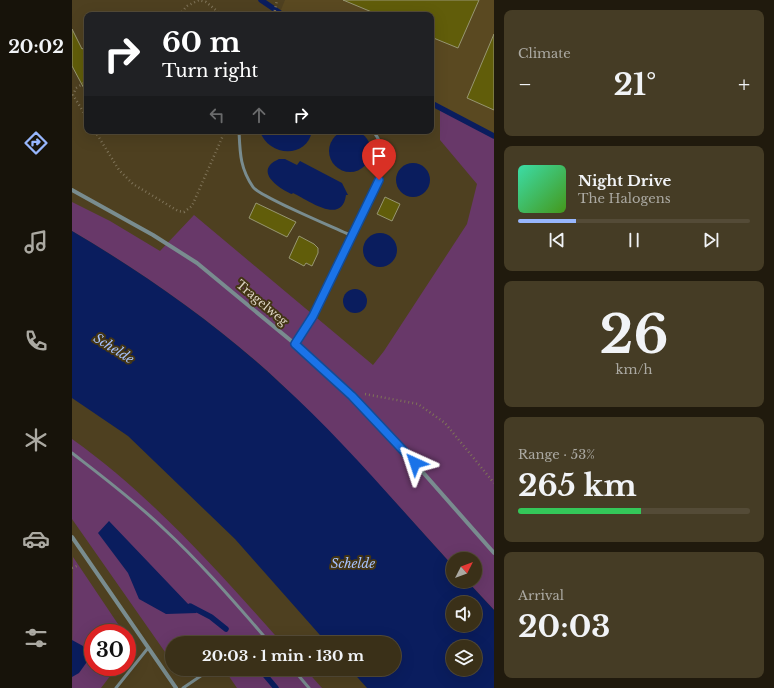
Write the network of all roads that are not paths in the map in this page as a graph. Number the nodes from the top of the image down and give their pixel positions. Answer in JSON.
{"nodes":[{"id":1,"x":239,"y":134,"type":"edge"},
{"id":2,"x":375,"y":134,"type":"edge"},
{"id":3,"x":72,"y":190,"type":"edge"},
{"id":4,"x":352,"y":236,"type":"junction"},
{"id":5,"x":295,"y":344,"type":"junction"},
{"id":6,"x":72,"y":453,"type":"edge"},
{"id":7,"x":72,"y":537,"type":"edge"},
{"id":8,"x":494,"y":553,"type":"edge"},
{"id":9,"x":264,"y":636,"type":"edge"},
{"id":10,"x":148,"y":648,"type":"junction"},
{"id":11,"x":201,"y":676,"type":"edge"},
{"id":12,"x":298,"y":676,"type":"edge"},
{"id":13,"x":116,"y":688,"type":"edge"},
{"id":14,"x":176,"y":688,"type":"edge"},
{"id":15,"x":183,"y":688,"type":"edge"},
{"id":16,"x":309,"y":688,"type":"edge"}],
"edges":[{"from":1,"to":4,"type":"lane"},
{"from":2,"to":4,"type":"lane"},
{"from":3,"to":5,"type":"street","name":"Tragelweg"},
{"from":4,"to":5,"type":"lane"},
{"from":5,"to":8,"type":"street","name":"Tragelweg"},
{"from":6,"to":9,"type":"lane"},
{"from":7,"to":10,"type":"street"},
{"from":10,"to":13,"type":"lane"},
{"from":10,"to":14,"type":"street"},
{"from":11,"to":15,"type":"lane"},
{"from":12,"to":16,"type":"lane"}]}
